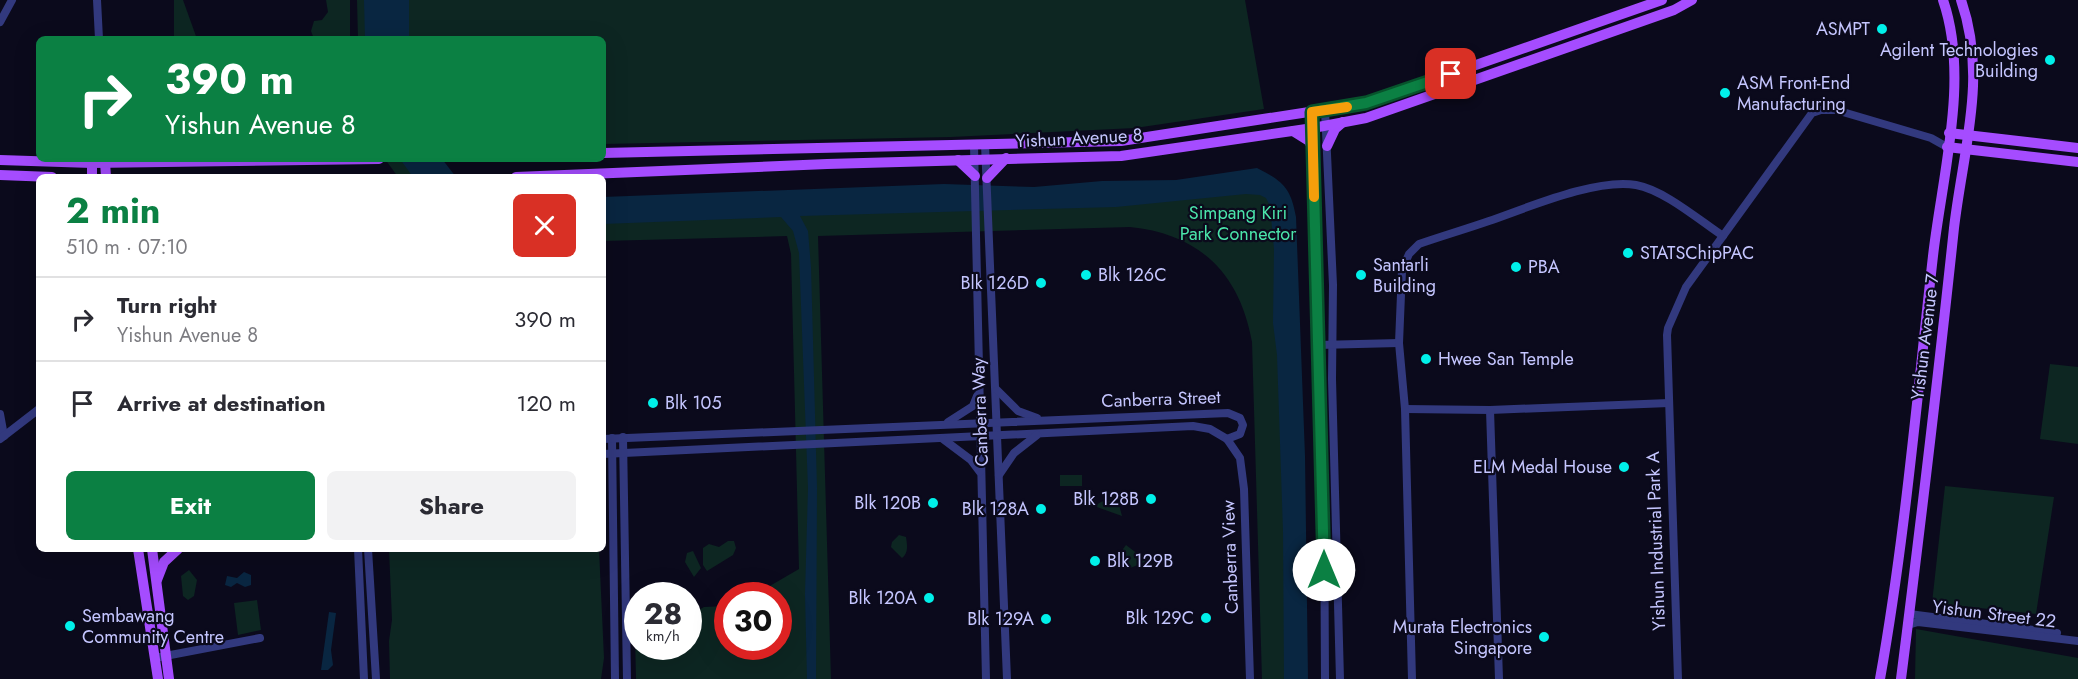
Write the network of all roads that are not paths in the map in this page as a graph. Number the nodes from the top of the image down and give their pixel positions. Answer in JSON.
{"nodes":[{"id":1,"x":12,"y":0,"type":"edge"},
{"id":2,"x":97,"y":0,"type":"edge"},
{"id":3,"x":1662,"y":0,"type":"edge"},
{"id":4,"x":1692,"y":0,"type":"edge"},
{"id":5,"x":1943,"y":0,"type":"edge"},
{"id":6,"x":1961,"y":0,"type":"edge"},
{"id":7,"x":0,"y":21,"type":"edge"},
{"id":8,"x":99,"y":36,"type":"edge"},
{"id":9,"x":1325,"y":110,"type":"junction"},
{"id":10,"x":1312,"y":112,"type":"junction"},
{"id":11,"x":1343,"y":122,"type":"junction"},
{"id":12,"x":1326,"y":126,"type":"junction"},
{"id":13,"x":1313,"y":128,"type":"junction"},
{"id":14,"x":1293,"y":130,"type":"junction"},
{"id":15,"x":1949,"y":133,"type":"junction"},
{"id":16,"x":1967,"y":135,"type":"junction"},
{"id":17,"x":1931,"y":138,"type":"junction"},
{"id":18,"x":979,"y":145,"type":"junction"},
{"id":19,"x":1327,"y":146,"type":"junction"},
{"id":20,"x":1947,"y":147,"type":"junction"},
{"id":21,"x":2078,"y":148,"type":"edge"},
{"id":22,"x":1313,"y":149,"type":"junction"},
{"id":23,"x":1965,"y":150,"type":"junction"},
{"id":24,"x":606,"y":153,"type":"edge"},
{"id":25,"x":1006,"y":158,"type":"junction"},
{"id":26,"x":974,"y":159,"type":"junction"},
{"id":27,"x":986,"y":159,"type":"junction"},
{"id":28,"x":0,"y":160,"type":"edge"},
{"id":29,"x":36,"y":160,"type":"edge"},
{"id":30,"x":958,"y":160,"type":"junction"},
{"id":31,"x":2078,"y":162,"type":"edge"},
{"id":32,"x":594,"y":174,"type":"edge"},
{"id":33,"x":0,"y":176,"type":"edge"},
{"id":34,"x":36,"y":177,"type":"edge"},
{"id":35,"x":975,"y":177,"type":"junction"},
{"id":36,"x":987,"y":179,"type":"junction"},
{"id":37,"x":1938,"y":218,"type":"junction"},
{"id":38,"x":1955,"y":219,"type":"junction"},
{"id":39,"x":1724,"y":236,"type":"junction"},
{"id":40,"x":1400,"y":343,"type":"junction"},
{"id":41,"x":1318,"y":345,"type":"junction"},
{"id":42,"x":1332,"y":345,"type":"junction"},
{"id":43,"x":997,"y":389,"type":"junction"},
{"id":44,"x":978,"y":392,"type":"junction"},
{"id":45,"x":1669,"y":403,"type":"junction"},
{"id":46,"x":1405,"y":409,"type":"junction"},
{"id":47,"x":1490,"y":410,"type":"junction"},
{"id":48,"x":36,"y":411,"type":"edge"},
{"id":49,"x":0,"y":414,"type":"edge"},
{"id":50,"x":1041,"y":419,"type":"junction"},
{"id":51,"x":998,"y":421,"type":"junction"},
{"id":52,"x":979,"y":422,"type":"junction"},
{"id":53,"x":945,"y":424,"type":"junction"},
{"id":54,"x":1037,"y":435,"type":"junction"},
{"id":55,"x":2,"y":437,"type":"edge"},
{"id":56,"x":623,"y":437,"type":"junction"},
{"id":57,"x":998,"y":437,"type":"junction"},
{"id":58,"x":607,"y":438,"type":"edge"},
{"id":59,"x":979,"y":438,"type":"junction"},
{"id":60,"x":942,"y":439,"type":"junction"},
{"id":61,"x":1227,"y":439,"type":"junction"},
{"id":62,"x":622,"y":453,"type":"junction"},
{"id":63,"x":607,"y":454,"type":"edge"},
{"id":64,"x":981,"y":472,"type":"junction"},
{"id":65,"x":999,"y":475,"type":"junction"},
{"id":66,"x":606,"y":486,"type":"edge"},
{"id":67,"x":611,"y":492,"type":"junction"},
{"id":68,"x":141,"y":552,"type":"edge"},
{"id":69,"x":152,"y":552,"type":"edge"},
{"id":70,"x":175,"y":552,"type":"edge"},
{"id":71,"x":358,"y":552,"type":"edge"},
{"id":72,"x":368,"y":552,"type":"edge"},
{"id":73,"x":157,"y":582,"type":"junction"},
{"id":74,"x":1908,"y":619,"type":"junction"},
{"id":75,"x":1889,"y":627,"type":"junction"},
{"id":76,"x":2078,"y":635,"type":"edge"},
{"id":77,"x":260,"y":638,"type":"dead end"},
{"id":78,"x":2078,"y":640,"type":"edge"},
{"id":79,"x":160,"y":657,"type":"junction"},
{"id":80,"x":158,"y":679,"type":"edge"},
{"id":81,"x":169,"y":679,"type":"edge"},
{"id":82,"x":364,"y":679,"type":"edge"},
{"id":83,"x":376,"y":679,"type":"edge"},
{"id":84,"x":615,"y":679,"type":"edge"},
{"id":85,"x":627,"y":679,"type":"edge"},
{"id":86,"x":986,"y":679,"type":"edge"},
{"id":87,"x":1007,"y":679,"type":"edge"},
{"id":88,"x":1250,"y":679,"type":"edge"},
{"id":89,"x":1325,"y":679,"type":"edge"},
{"id":90,"x":1340,"y":679,"type":"edge"},
{"id":91,"x":1412,"y":679,"type":"edge"},
{"id":92,"x":1498,"y":679,"type":"edge"},
{"id":93,"x":1678,"y":679,"type":"edge"},
{"id":94,"x":1880,"y":679,"type":"edge"},
{"id":95,"x":1901,"y":679,"type":"edge"}],
"edges":[{"from":1,"to":7,"type":"street"},
{"from":2,"to":8,"type":"street"},
{"from":3,"to":9,"type":"main road","name":"Yishun Avenue 8"},
{"from":4,"to":11,"type":"main road","name":"Yishun Avenue 8"},
{"from":5,"to":15,"type":"main road","name":"Yishun Avenue 7"},
{"from":6,"to":16,"type":"main road","name":"Yishun Avenue 7"},
{"from":9,"to":10,"type":"main road","name":"Yishun Avenue 8"},
{"from":9,"to":12,"type":"street"},
{"from":10,"to":13,"type":"street"},
{"from":10,"to":18,"type":"main road","name":"Yishun Avenue 8"},
{"from":11,"to":12,"type":"main road","name":"Yishun Avenue 8"},
{"from":11,"to":19,"type":"main road"},
{"from":12,"to":13,"type":"main road","name":"Yishun Avenue 8"},
{"from":12,"to":19,"type":"street"},
{"from":13,"to":14,"type":"main road","name":"Yishun Avenue 8"},
{"from":13,"to":22,"type":"street"},
{"from":14,"to":22,"type":"main road"},
{"from":14,"to":25,"type":"main road","name":"Yishun Avenue 8"},
{"from":15,"to":16,"type":"main road"},
{"from":15,"to":17,"type":"street"},
{"from":15,"to":20,"type":"main road","name":"Yishun Avenue 7"},
{"from":16,"to":21,"type":"main road"},
{"from":16,"to":23,"type":"main road","name":"Yishun Avenue 7"},
{"from":17,"to":20,"type":"street","name":"Yishun Industrial Park A"},
{"from":17,"to":39,"type":"street","name":"Yishun Industrial Park A"},
{"from":18,"to":24,"type":"main road","name":"Yishun Avenue 8"},
{"from":18,"to":26,"type":"street","name":"Canberra Way"},
{"from":18,"to":27,"type":"street","name":"Canberra Way"},
{"from":19,"to":42,"type":"street"},
{"from":20,"to":23,"type":"main road"},
{"from":20,"to":37,"type":"main road","name":"Yishun Avenue 7"},
{"from":22,"to":41,"type":"street"},
{"from":23,"to":31,"type":"main road"},
{"from":23,"to":38,"type":"main road","name":"Yishun Avenue 7"},
{"from":25,"to":27,"type":"main road","name":"Yishun Avenue 8"},
{"from":25,"to":36,"type":"main road"},
{"from":26,"to":27,"type":"main road","name":"Yishun Avenue 8"},
{"from":26,"to":30,"type":"main road","name":"Yishun Avenue 8"},
{"from":26,"to":35,"type":"street","name":"Canberra Way"},
{"from":27,"to":36,"type":"street","name":"Canberra Way"},
{"from":28,"to":29,"type":"main road"},
{"from":30,"to":32,"type":"main road","name":"Yishun Avenue 8"},
{"from":30,"to":35,"type":"main road"},
{"from":33,"to":34,"type":"main road"},
{"from":35,"to":44,"type":"street","name":"Canberra Way"},
{"from":36,"to":43,"type":"street","name":"Canberra Way"},
{"from":37,"to":38,"type":"main road"},
{"from":37,"to":75,"type":"main road","name":"Yishun Avenue 7"},
{"from":38,"to":74,"type":"main road","name":"Yishun Avenue 7"},
{"from":39,"to":40,"type":"street"},
{"from":39,"to":45,"type":"street","name":"Yishun Industrial Park A"},
{"from":40,"to":42,"type":"street"},
{"from":40,"to":46,"type":"street"},
{"from":41,"to":42,"type":"street"},
{"from":41,"to":89,"type":"street"},
{"from":42,"to":90,"type":"street"},
{"from":43,"to":50,"type":"street"},
{"from":43,"to":51,"type":"street","name":"Canberra Way"},
{"from":44,"to":52,"type":"street","name":"Canberra Way"},
{"from":44,"to":53,"type":"street"},
{"from":45,"to":47,"type":"street"},
{"from":45,"to":93,"type":"street","name":"Yishun Industrial Park A"},
{"from":46,"to":47,"type":"street"},
{"from":46,"to":91,"type":"street"},
{"from":47,"to":92,"type":"street"},
{"from":48,"to":55,"type":"street"},
{"from":49,"to":55,"type":"street"},
{"from":50,"to":51,"type":"street","name":"Canberra Street"},
{"from":50,"to":61,"type":"street","name":"Canberra Street"},
{"from":51,"to":52,"type":"street","name":"Canberra Street"},
{"from":51,"to":57,"type":"street","name":"Canberra Way"},
{"from":52,"to":53,"type":"street","name":"Canberra Street"},
{"from":52,"to":59,"type":"street","name":"Canberra Way"},
{"from":53,"to":56,"type":"street","name":"Canberra Street"},
{"from":54,"to":57,"type":"street","name":"Canberra Street"},
{"from":54,"to":61,"type":"street","name":"Canberra Street"},
{"from":54,"to":65,"type":"street"},
{"from":56,"to":58,"type":"street","name":"Canberra Street"},
{"from":56,"to":62,"type":"street"},
{"from":57,"to":59,"type":"street","name":"Canberra Street"},
{"from":57,"to":65,"type":"street","name":"Canberra Way"},
{"from":58,"to":63,"type":"street"},
{"from":59,"to":60,"type":"street","name":"Canberra Street"},
{"from":59,"to":64,"type":"street","name":"Canberra Way"},
{"from":60,"to":62,"type":"street","name":"Canberra Street"},
{"from":60,"to":64,"type":"street"},
{"from":61,"to":88,"type":"street","name":"Canberra View"},
{"from":62,"to":63,"type":"street","name":"Canberra Street"},
{"from":62,"to":85,"type":"street"},
{"from":63,"to":67,"type":"street"},
{"from":64,"to":86,"type":"street","name":"Canberra Way"},
{"from":65,"to":87,"type":"street","name":"Canberra Way"},
{"from":66,"to":67,"type":"street"},
{"from":67,"to":84,"type":"street"},
{"from":68,"to":79,"type":"main road"},
{"from":69,"to":73,"type":"main road"},
{"from":70,"to":73,"type":"main road"},
{"from":71,"to":82,"type":"street"},
{"from":72,"to":83,"type":"street"},
{"from":73,"to":79,"type":"main road"},
{"from":74,"to":75,"type":"main road"},
{"from":74,"to":76,"type":"street","name":"Yishun Street 22"},
{"from":74,"to":78,"type":"street","name":"Yishun Street 22"},
{"from":74,"to":95,"type":"main road","name":"Yishun Avenue 7"},
{"from":75,"to":94,"type":"main road","name":"Yishun Avenue 7"},
{"from":77,"to":79,"type":"street"},
{"from":79,"to":80,"type":"main road"},
{"from":79,"to":81,"type":"main road"}]}
